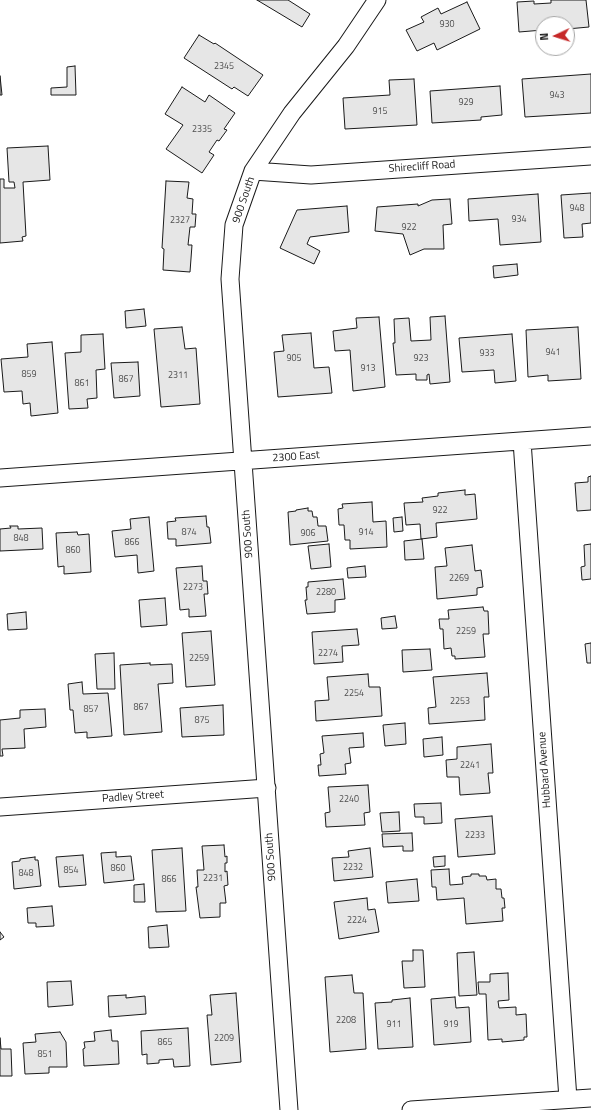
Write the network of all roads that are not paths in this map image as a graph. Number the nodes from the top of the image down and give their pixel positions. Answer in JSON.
{"nodes":[{"id":1,"x":377,"y":0,"type":"edge"},
{"id":2,"x":591,"y":156,"type":"edge"},
{"id":3,"x":253,"y":172,"type":"junction"},
{"id":4,"x":591,"y":436,"type":"edge"},
{"id":5,"x":522,"y":441,"type":"junction"},
{"id":6,"x":243,"y":461,"type":"junction"},
{"id":7,"x":0,"y":478,"type":"edge"},
{"id":8,"x":267,"y":788,"type":"junction"},
{"id":9,"x":0,"y":807,"type":"edge"},
{"id":10,"x":591,"y":1098,"type":"edge"},
{"id":11,"x":568,"y":1099,"type":"junction"},
{"id":12,"x":288,"y":1110,"type":"edge"},
{"id":13,"x":411,"y":1110,"type":"edge"}],
"edges":[{"from":1,"to":3,"type":"street","name":"900 South"},
{"from":2,"to":3,"type":"street","name":"Shirecliff Road"},
{"from":3,"to":6,"type":"street","name":"900 South"},
{"from":4,"to":5,"type":"street","name":"2300 East"},
{"from":5,"to":6,"type":"street","name":"2300 East"},
{"from":5,"to":11,"type":"street","name":"Hubbard Avenue"},
{"from":6,"to":7,"type":"street","name":"2300 East"},
{"from":6,"to":8,"type":"street","name":"900 South"},
{"from":8,"to":9,"type":"street","name":"Padley Street"},
{"from":8,"to":12,"type":"street","name":"900 South"},
{"from":10,"to":11,"type":"street"},
{"from":11,"to":13,"type":"street"}]}
